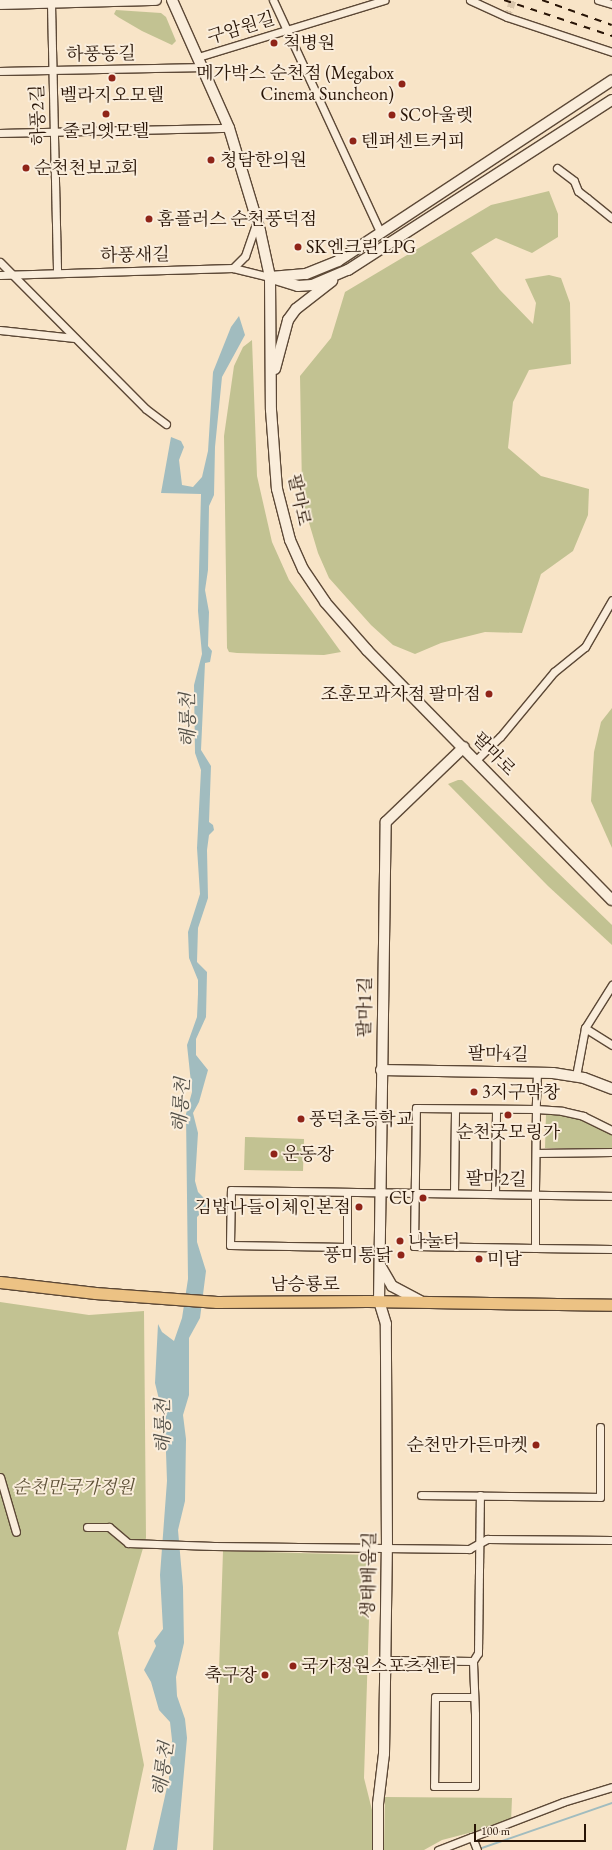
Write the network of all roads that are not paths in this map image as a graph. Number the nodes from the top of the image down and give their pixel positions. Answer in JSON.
{"nodes":[{"id":1,"x":156,"y":0,"type":"edge"},
{"id":2,"x":172,"y":0,"type":"edge"},
{"id":3,"x":273,"y":0,"type":"edge"},
{"id":4,"x":385,"y":0,"type":"edge"},
{"id":5,"x":470,"y":0,"type":"edge"},
{"id":6,"x":598,"y":0,"type":"edge"},
{"id":7,"x":124,"y":1,"type":"edge"},
{"id":8,"x":53,"y":3,"type":"edge"},
{"id":9,"x":0,"y":4,"type":"edge"},
{"id":10,"x":612,"y":4,"type":"edge"},
{"id":11,"x":286,"y":30,"type":"junction"},
{"id":12,"x":612,"y":52,"type":"edge"},
{"id":13,"x":198,"y":57,"type":"junction"},
{"id":14,"x":202,"y":67,"type":"junction"},
{"id":15,"x":52,"y":70,"type":"junction"},
{"id":16,"x":0,"y":71,"type":"edge"},
{"id":17,"x":612,"y":80,"type":"edge"},
{"id":18,"x":612,"y":100,"type":"edge"},
{"id":19,"x":229,"y":128,"type":"junction"},
{"id":20,"x":0,"y":133,"type":"edge"},
{"id":21,"x":54,"y":133,"type":"junction"},
{"id":22,"x":557,"y":168,"type":"dead end"},
{"id":23,"x":612,"y":218,"type":"edge"},
{"id":24,"x":257,"y":221,"type":"junction"},
{"id":25,"x":380,"y":232,"type":"junction"},
{"id":26,"x":0,"y":262,"type":"edge"},
{"id":27,"x":233,"y":268,"type":"junction"},
{"id":28,"x":348,"y":270,"type":"junction"},
{"id":29,"x":57,"y":272,"type":"junction"},
{"id":30,"x":0,"y":275,"type":"edge"},
{"id":31,"x":12,"y":275,"type":"junction"},
{"id":32,"x":270,"y":277,"type":"junction"},
{"id":33,"x":0,"y":330,"type":"edge"},
{"id":34,"x":75,"y":338,"type":"junction"},
{"id":35,"x":270,"y":395,"type":"junction"},
{"id":36,"x":166,"y":424,"type":"dead end"},
{"id":37,"x":612,"y":600,"type":"edge"},
{"id":38,"x":464,"y":747,"type":"junction"},
{"id":39,"x":476,"y":760,"type":"junction"},
{"id":40,"x":612,"y":900,"type":"edge"},
{"id":41,"x":612,"y":985,"type":"edge"},
{"id":42,"x":585,"y":1028,"type":"junction"},
{"id":43,"x":612,"y":1045,"type":"edge"},
{"id":44,"x":381,"y":1070,"type":"junction"},
{"id":45,"x":537,"y":1072,"type":"junction"},
{"id":46,"x":576,"y":1076,"type":"junction"},
{"id":47,"x":612,"y":1089,"type":"edge"},
{"id":48,"x":455,"y":1109,"type":"junction"},
{"id":49,"x":496,"y":1109,"type":"junction"},
{"id":50,"x":536,"y":1109,"type":"junction"},
{"id":51,"x":612,"y":1130,"type":"edge"},
{"id":52,"x":612,"y":1152,"type":"edge"},
{"id":53,"x":536,"y":1153,"type":"junction"},
{"id":54,"x":347,"y":1192,"type":"junction"},
{"id":55,"x":380,"y":1192,"type":"junction"},
{"id":56,"x":415,"y":1193,"type":"junction"},
{"id":57,"x":454,"y":1194,"type":"junction"},
{"id":58,"x":495,"y":1194,"type":"junction"},
{"id":59,"x":535,"y":1195,"type":"junction"},
{"id":60,"x":612,"y":1196,"type":"edge"},
{"id":61,"x":535,"y":1248,"type":"junction"},
{"id":62,"x":612,"y":1249,"type":"edge"},
{"id":63,"x":380,"y":1262,"type":"junction"},
{"id":64,"x":0,"y":1282,"type":"edge"},
{"id":65,"x":379,"y":1301,"type":"junction"},
{"id":66,"x":420,"y":1301,"type":"junction"},
{"id":67,"x":612,"y":1305,"type":"edge"},
{"id":68,"x":600,"y":1427,"type":"dead end"},
{"id":69,"x":0,"y":1477,"type":"edge"},
{"id":70,"x":422,"y":1495,"type":"dead end"},
{"id":71,"x":480,"y":1495,"type":"junction"},
{"id":72,"x":87,"y":1527,"type":"dead end"},
{"id":73,"x":16,"y":1532,"type":"dead end"},
{"id":74,"x":612,"y":1540,"type":"edge"},
{"id":75,"x":479,"y":1543,"type":"junction"},
{"id":76,"x":387,"y":1548,"type":"junction"},
{"id":77,"x":385,"y":1660,"type":"junction"},
{"id":78,"x":473,"y":1661,"type":"junction"},
{"id":79,"x":474,"y":1701,"type":"junction"},
{"id":80,"x":612,"y":1787,"type":"edge"},
{"id":81,"x":473,"y":1839,"type":"junction"},
{"id":82,"x":378,"y":1850,"type":"edge"},
{"id":83,"x":438,"y":1850,"type":"edge"},
{"id":84,"x":477,"y":1850,"type":"edge"}],
"edges":[{"from":1,"to":7,"type":"main road"},
{"from":2,"to":13,"type":"main road","name":"팔마로"},
{"from":3,"to":11,"type":"street"},
{"from":4,"to":11,"type":"street","name":"구암원길"},
{"from":5,"to":12,"type":"street"},
{"from":6,"to":10,"type":"street"},
{"from":7,"to":8,"type":"main road"},
{"from":8,"to":9,"type":"main road"},
{"from":8,"to":15,"type":"street","name":"하풍2길"},
{"from":11,"to":13,"type":"street","name":"구암원길"},
{"from":11,"to":25,"type":"street"},
{"from":13,"to":14,"type":"main road","name":"팔마로"},
{"from":14,"to":15,"type":"street","name":"하풍동길"},
{"from":14,"to":19,"type":"main road","name":"팔마로"},
{"from":15,"to":16,"type":"street","name":"하풍동길"},
{"from":15,"to":21,"type":"street","name":"하풍2길"},
{"from":17,"to":25,"type":"main road"},
{"from":18,"to":28,"type":"main road"},
{"from":19,"to":21,"type":"street"},
{"from":19,"to":24,"type":"main road","name":"팔마로"},
{"from":20,"to":21,"type":"street"},
{"from":21,"to":29,"type":"street","name":"하풍2길"},
{"from":22,"to":23,"type":"street"},
{"from":24,"to":27,"type":"street"},
{"from":24,"to":32,"type":"main road","name":"팔마로"},
{"from":25,"to":32,"type":"main road"},
{"from":26,"to":31,"type":"street"},
{"from":27,"to":29,"type":"street","name":"하풍새길"},
{"from":27,"to":32,"type":"street","name":"하풍새길"},
{"from":28,"to":32,"type":"main road"},
{"from":28,"to":35,"type":"main road"},
{"from":29,"to":31,"type":"street","name":"하풍새길"},
{"from":30,"to":31,"type":"street","name":"하풍새길"},
{"from":31,"to":34,"type":"street"},
{"from":32,"to":35,"type":"main road","name":"팔마로"},
{"from":33,"to":34,"type":"street"},
{"from":34,"to":36,"type":"street"},
{"from":35,"to":38,"type":"main road","name":"팔마로"},
{"from":37,"to":39,"type":"street"},
{"from":38,"to":39,"type":"main road","name":"팔마로"},
{"from":38,"to":44,"type":"main road","name":"팔마1길"},
{"from":39,"to":40,"type":"main road","name":"팔마로"},
{"from":41,"to":42,"type":"street"},
{"from":42,"to":43,"type":"street"},
{"from":42,"to":46,"type":"street"},
{"from":44,"to":45,"type":"main road","name":"팔마4길"},
{"from":44,"to":55,"type":"main road","name":"팔마1길"},
{"from":45,"to":46,"type":"main road","name":"팔마4길"},
{"from":45,"to":50,"type":"street"},
{"from":46,"to":47,"type":"main road","name":"팔마4길"},
{"from":48,"to":49,"type":"street"},
{"from":48,"to":56,"type":"street"},
{"from":48,"to":57,"type":"street"},
{"from":49,"to":50,"type":"street"},
{"from":49,"to":58,"type":"street"},
{"from":50,"to":51,"type":"street"},
{"from":50,"to":53,"type":"street"},
{"from":52,"to":53,"type":"street"},
{"from":53,"to":59,"type":"street"},
{"from":54,"to":54,"type":"street","name":"팔마2길"},
{"from":54,"to":55,"type":"street","name":"팔마2길"},
{"from":55,"to":56,"type":"street","name":"팔마2길"},
{"from":55,"to":63,"type":"main road","name":"팔마1길"},
{"from":56,"to":57,"type":"street","name":"팔마2길"},
{"from":56,"to":61,"type":"street"},
{"from":57,"to":58,"type":"street","name":"팔마2길"},
{"from":58,"to":59,"type":"street","name":"팔마2길"},
{"from":59,"to":60,"type":"street","name":"팔마2길"},
{"from":59,"to":61,"type":"street"},
{"from":61,"to":62,"type":"street"},
{"from":63,"to":65,"type":"main road","name":"팔마1길"},
{"from":63,"to":66,"type":"main road"},
{"from":64,"to":65,"type":"main road","name":"남승룡로"},
{"from":65,"to":66,"type":"main road","name":"남승룡로"},
{"from":65,"to":76,"type":"main road","name":"생태배움길"},
{"from":66,"to":67,"type":"main road","name":"남승룡로"},
{"from":68,"to":71,"type":"street"},
{"from":69,"to":73,"type":"street"},
{"from":70,"to":71,"type":"street"},
{"from":71,"to":75,"type":"street"},
{"from":72,"to":76,"type":"street"},
{"from":74,"to":75,"type":"street"},
{"from":75,"to":76,"type":"street"},
{"from":75,"to":78,"type":"street"},
{"from":76,"to":77,"type":"main road","name":"생태배움길"},
{"from":77,"to":78,"type":"street"},
{"from":77,"to":82,"type":"main road","name":"생태배움길"},
{"from":78,"to":79,"type":"street"},
{"from":79,"to":79,"type":"street"},
{"from":80,"to":81,"type":"street"},
{"from":81,"to":83,"type":"street"},
{"from":81,"to":84,"type":"street"}]}
